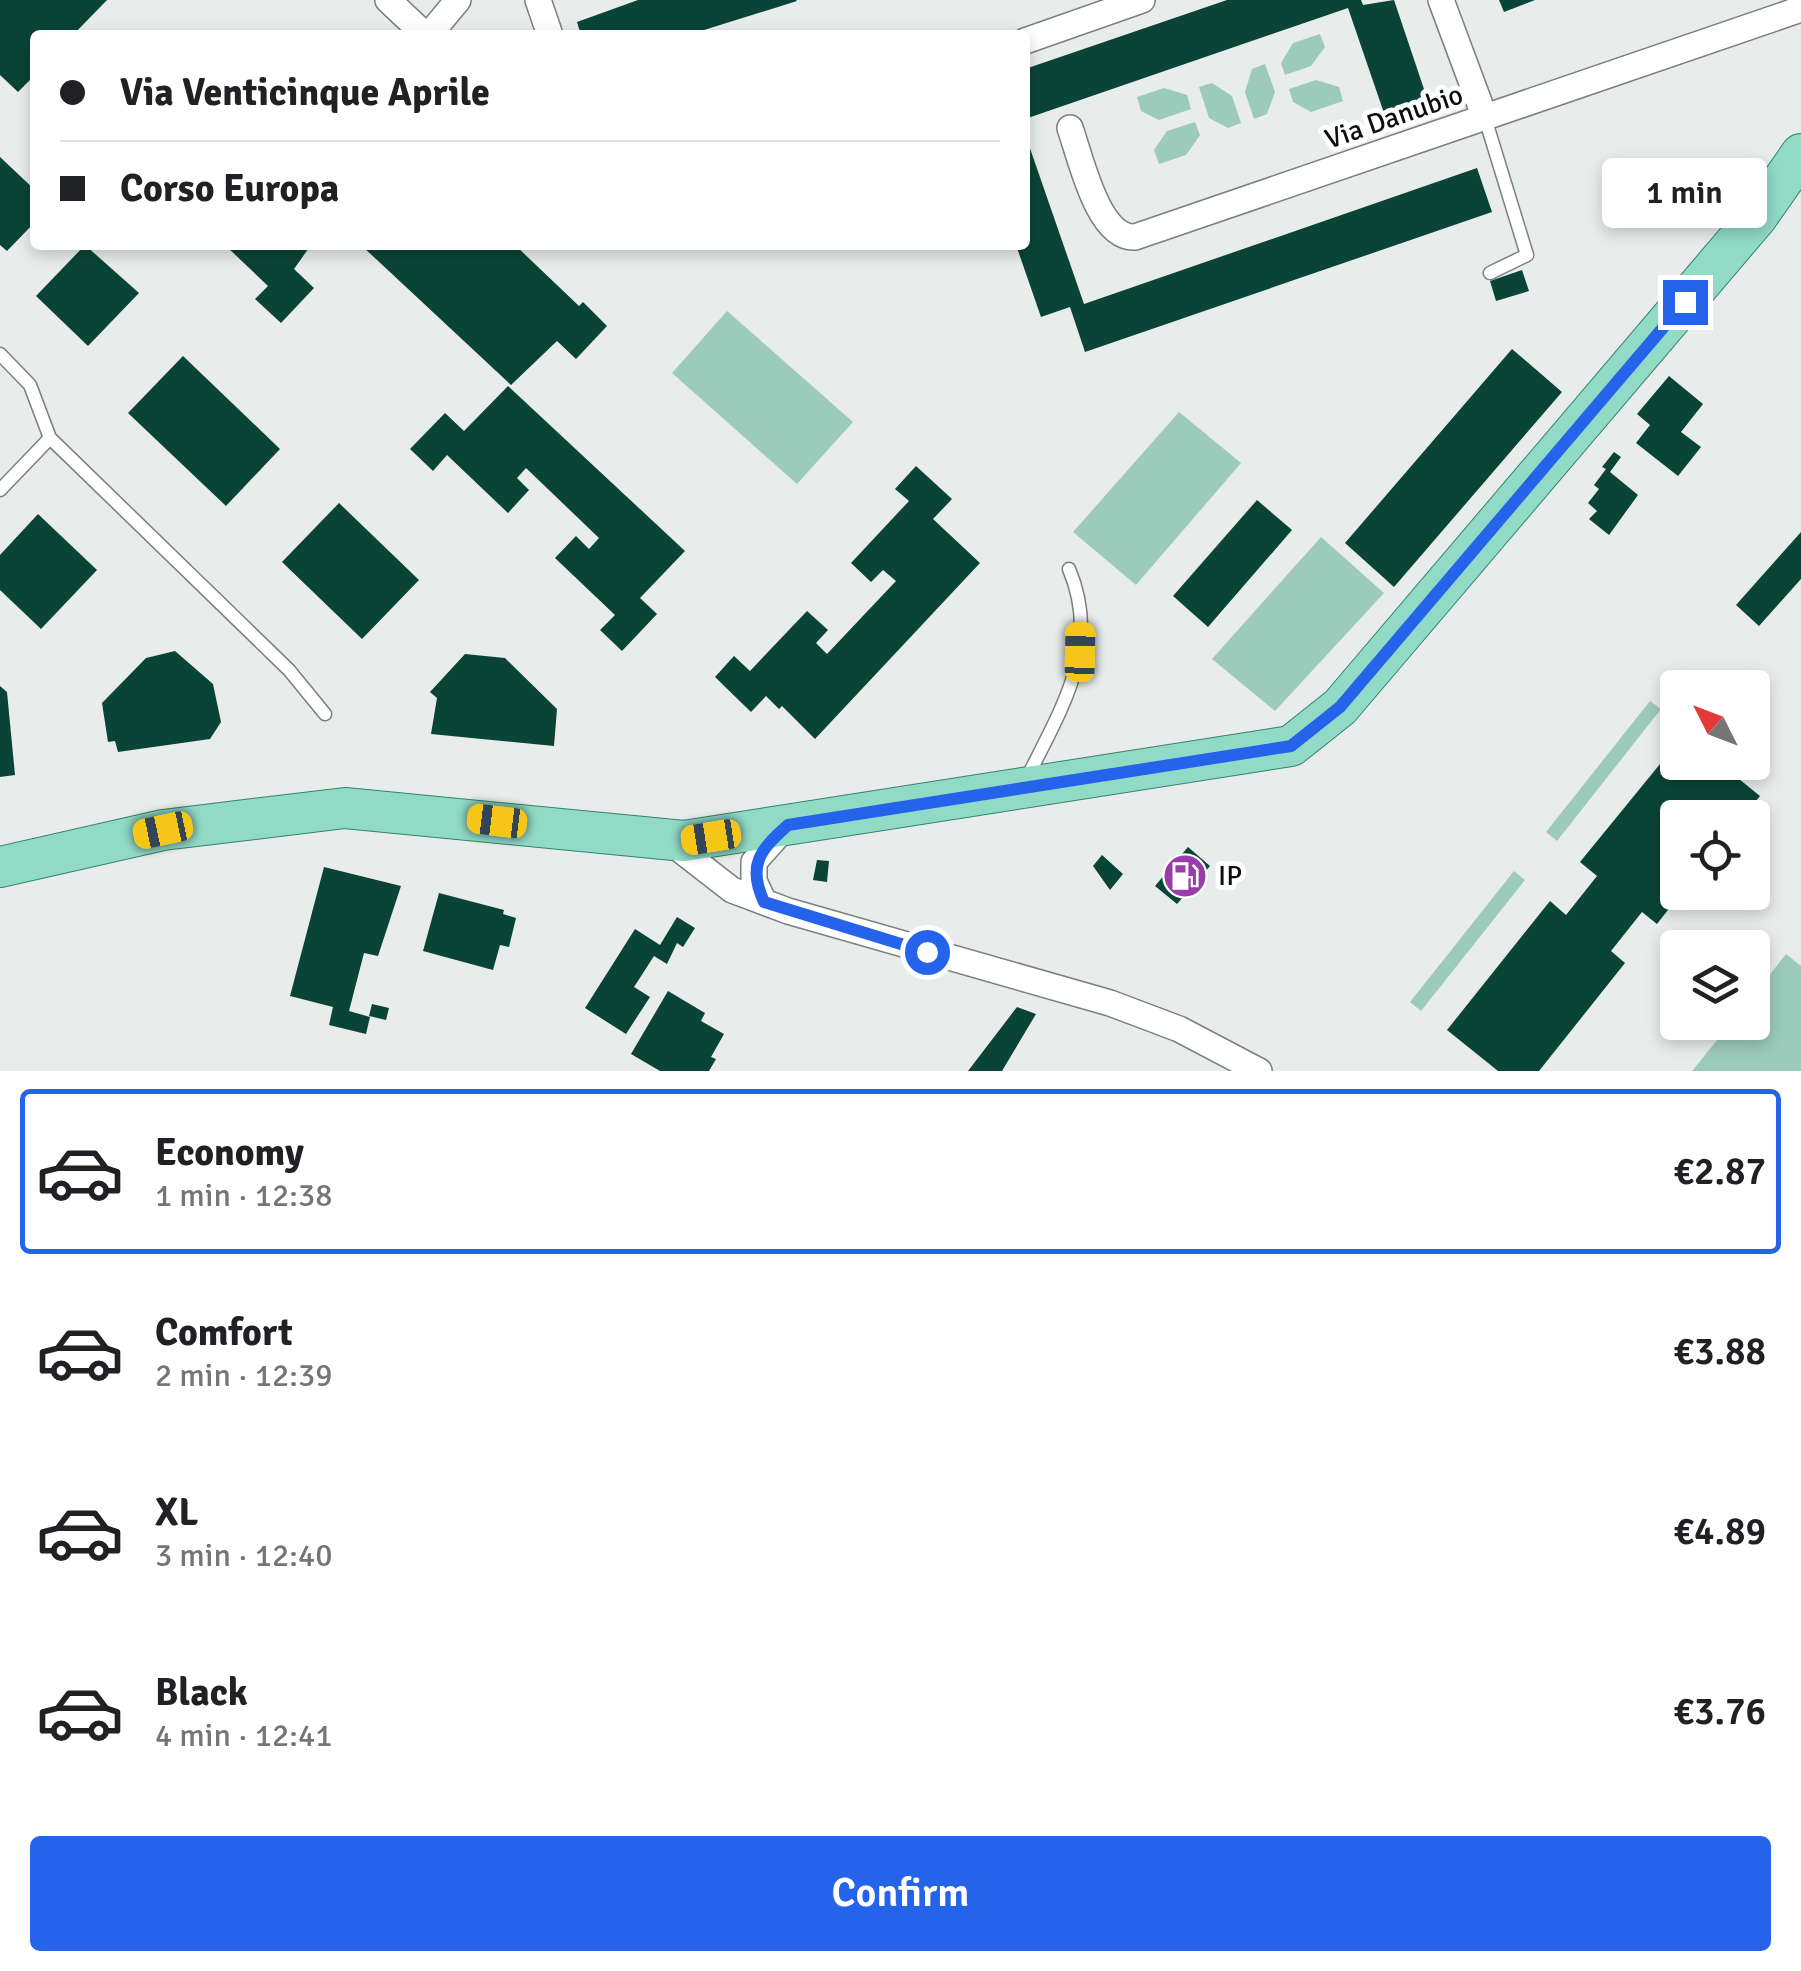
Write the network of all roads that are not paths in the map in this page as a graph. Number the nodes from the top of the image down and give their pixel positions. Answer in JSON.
{"nodes":[{"id":1,"x":388,"y":0,"type":"edge"},
{"id":2,"x":458,"y":0,"type":"edge"},
{"id":3,"x":538,"y":0,"type":"edge"},
{"id":4,"x":1142,"y":0,"type":"edge"},
{"id":5,"x":1442,"y":0,"type":"edge"},
{"id":6,"x":1801,"y":8,"type":"edge"},
{"id":7,"x":421,"y":30,"type":"edge"},
{"id":8,"x":431,"y":30,"type":"edge"},
{"id":9,"x":548,"y":30,"type":"edge"},
{"id":10,"x":1030,"y":39,"type":"edge"},
{"id":11,"x":1484,"y":118,"type":"junction"},
{"id":12,"x":1070,"y":128,"type":"dead end"},
{"id":13,"x":1801,"y":154,"type":"edge"},
{"id":14,"x":1801,"y":192,"type":"edge"},
{"id":15,"x":1757,"y":217,"type":"junction"},
{"id":16,"x":1490,"y":273,"type":"dead end"},
{"id":17,"x":0,"y":354,"type":"edge"},
{"id":18,"x":50,"y":438,"type":"junction"},
{"id":19,"x":0,"y":490,"type":"edge"},
{"id":20,"x":1069,"y":569,"type":"dead end"},
{"id":21,"x":325,"y":714,"type":"dead end"},
{"id":22,"x":1022,"y":788,"type":"junction"},
{"id":23,"x":788,"y":825,"type":"junction"},
{"id":24,"x":712,"y":856,"type":"junction"},
{"id":25,"x":0,"y":866,"type":"edge"},
{"id":26,"x":764,"y":902,"type":"junction"},
{"id":27,"x":1259,"y":1071,"type":"edge"}],
"edges":[{"from":1,"to":7,"type":"street"},
{"from":2,"to":8,"type":"street"},
{"from":3,"to":9,"type":"street"},
{"from":4,"to":10,"type":"street"},
{"from":5,"to":11,"type":"street"},
{"from":6,"to":11,"type":"street","name":"Via Danubio"},
{"from":11,"to":12,"type":"street","name":"Via Danubio"},
{"from":11,"to":16,"type":"lane"},
{"from":13,"to":15,"type":"main road"},
{"from":14,"to":15,"type":"main road"},
{"from":15,"to":22,"type":"main road"},
{"from":17,"to":18,"type":"lane"},
{"from":18,"to":19,"type":"lane"},
{"from":18,"to":21,"type":"lane"},
{"from":20,"to":22,"type":"lane"},
{"from":22,"to":23,"type":"main road"},
{"from":23,"to":24,"type":"main road"},
{"from":23,"to":26,"type":"street"},
{"from":24,"to":25,"type":"main road"},
{"from":24,"to":26,"type":"street"},
{"from":24,"to":26,"type":"street"},
{"from":26,"to":27,"type":"street"}]}
